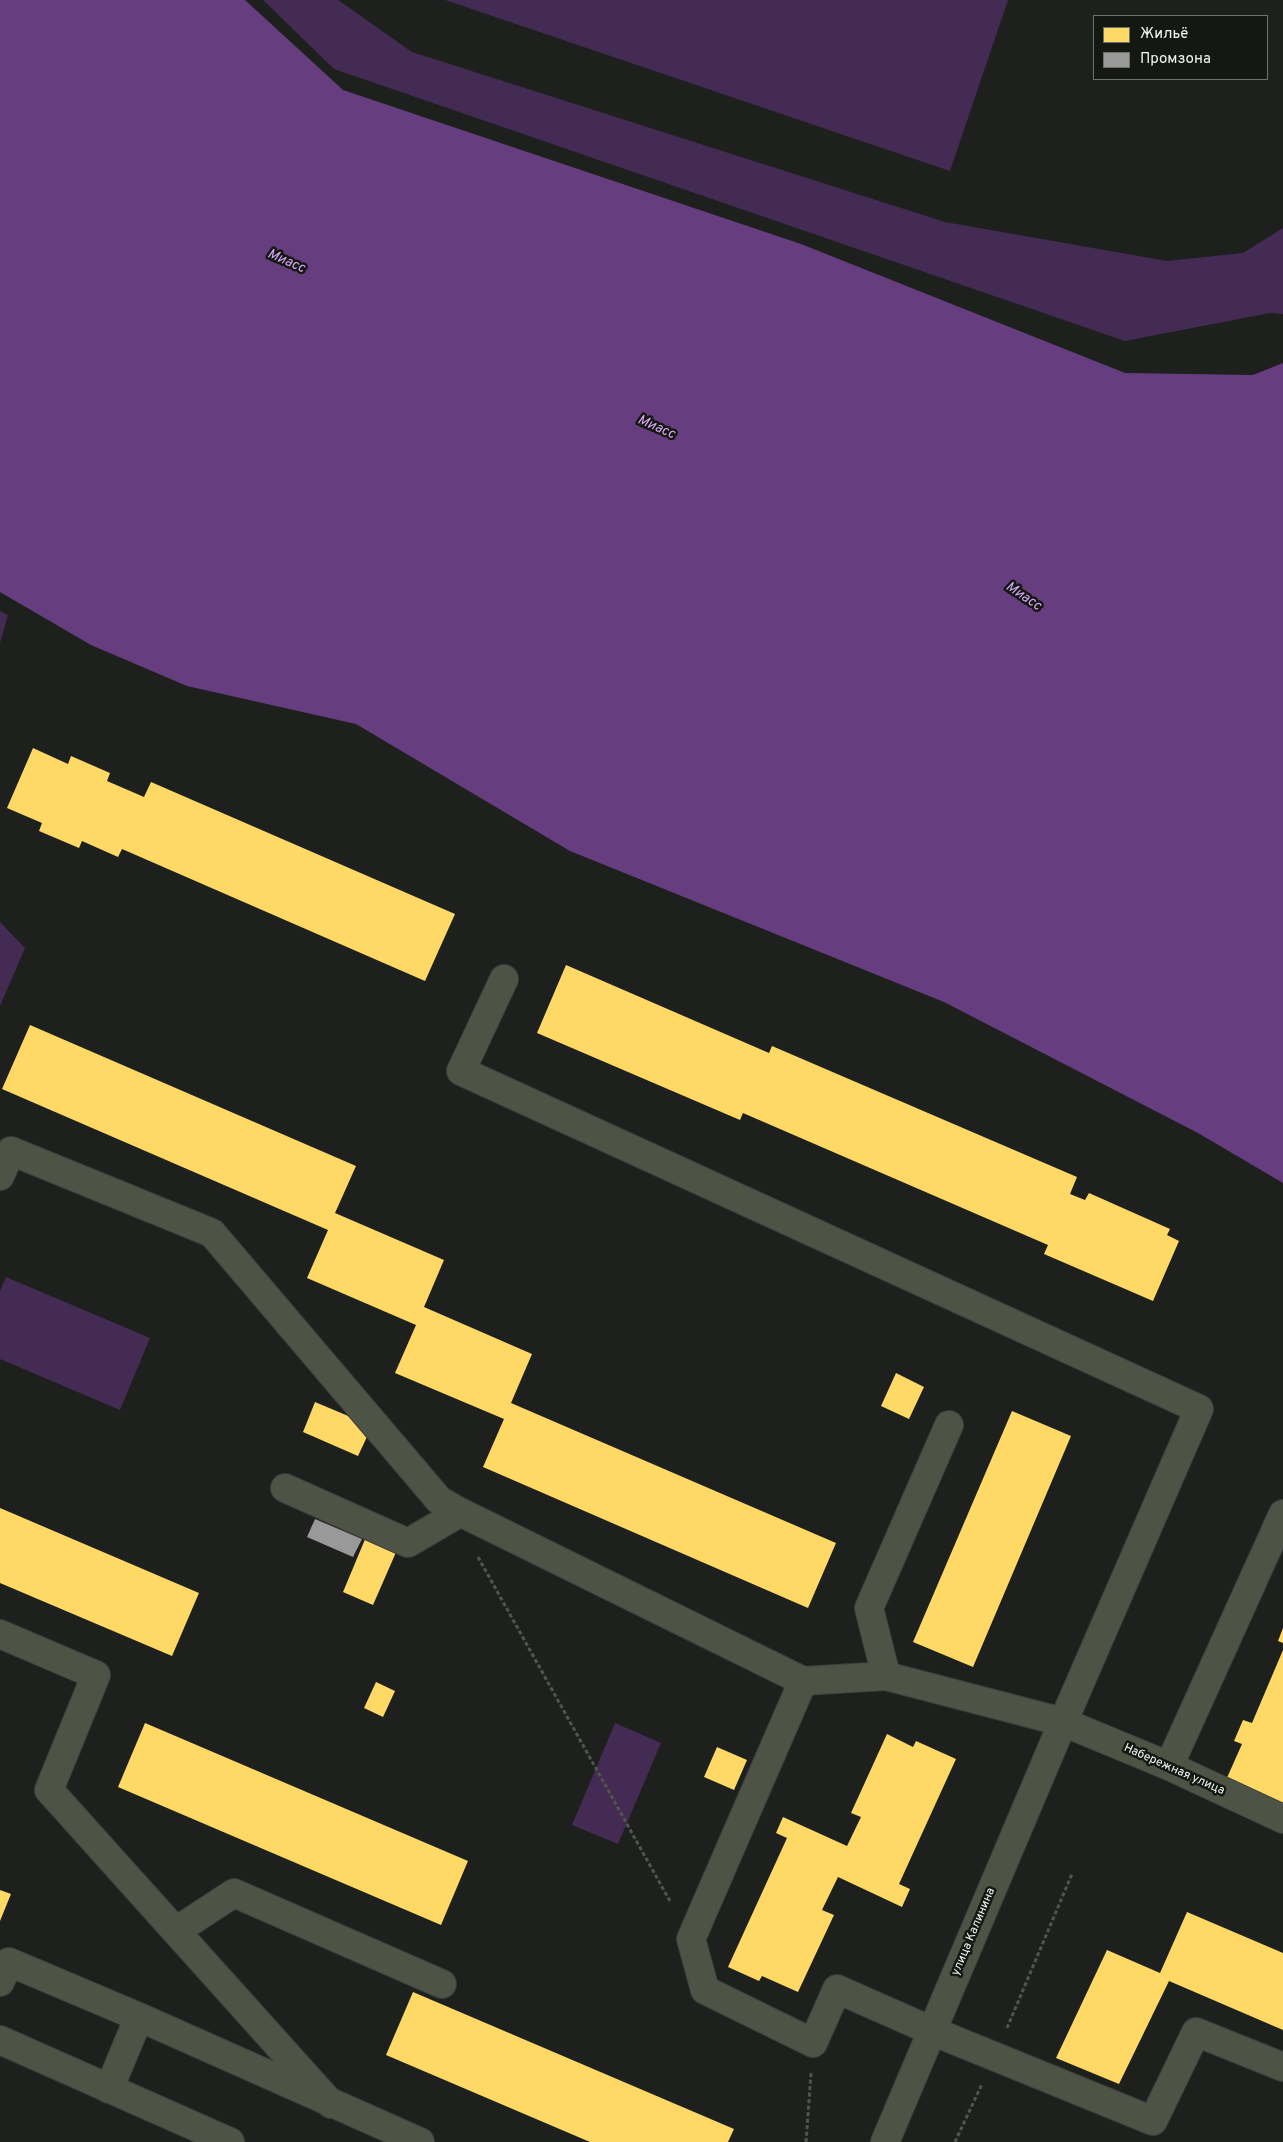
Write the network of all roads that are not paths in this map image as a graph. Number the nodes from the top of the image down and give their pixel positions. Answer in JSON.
{"nodes":[{"id":1,"x":504,"y":979,"type":"dead end"},
{"id":2,"x":0,"y":1176,"type":"edge"},
{"id":3,"x":950,"y":1425,"type":"dead end"},
{"id":4,"x":285,"y":1488,"type":"dead end"},
{"id":5,"x":456,"y":1513,"type":"junction"},
{"id":6,"x":1282,"y":1520,"type":"edge"},
{"id":7,"x":0,"y":1634,"type":"edge"},
{"id":8,"x":886,"y":1676,"type":"junction"},
{"id":9,"x":803,"y":1680,"type":"junction"},
{"id":10,"x":1063,"y":1722,"type":"junction"},
{"id":11,"x":1168,"y":1766,"type":"junction"},
{"id":12,"x":1283,"y":1819,"type":"edge"},
{"id":13,"x":176,"y":1931,"type":"junction"},
{"id":14,"x":3,"y":1965,"type":"edge"},
{"id":15,"x":442,"y":1984,"type":"dead end"},
{"id":16,"x":139,"y":2017,"type":"junction"},
{"id":17,"x":932,"y":2031,"type":"junction"},
{"id":18,"x":0,"y":2040,"type":"edge"},
{"id":19,"x":1283,"y":2067,"type":"edge"},
{"id":20,"x":109,"y":2089,"type":"junction"},
{"id":21,"x":331,"y":2104,"type":"junction"},
{"id":22,"x":230,"y":2142,"type":"edge"},
{"id":23,"x":420,"y":2142,"type":"edge"},
{"id":24,"x":886,"y":2142,"type":"edge"}],
"edges":[{"from":1,"to":10,"type":"street","name":"улица Калинина"},
{"from":2,"to":5,"type":"street"},
{"from":3,"to":8,"type":"street"},
{"from":4,"to":5,"type":"street"},
{"from":5,"to":9,"type":"street"},
{"from":6,"to":11,"type":"street"},
{"from":7,"to":13,"type":"street"},
{"from":8,"to":9,"type":"street","name":"Набережная улица"},
{"from":8,"to":10,"type":"street","name":"Набережная улица"},
{"from":9,"to":17,"type":"street"},
{"from":10,"to":11,"type":"street","name":"Набережная улица"},
{"from":10,"to":17,"type":"street","name":"улица Калинина"},
{"from":11,"to":12,"type":"street","name":"Набережная улица"},
{"from":13,"to":15,"type":"street"},
{"from":13,"to":21,"type":"street"},
{"from":14,"to":16,"type":"street"},
{"from":16,"to":20,"type":"street"},
{"from":16,"to":21,"type":"street"},
{"from":17,"to":19,"type":"street"},
{"from":17,"to":24,"type":"street","name":"улица Калинина"},
{"from":18,"to":20,"type":"street"},
{"from":20,"to":22,"type":"street"},
{"from":21,"to":23,"type":"street"}]}
